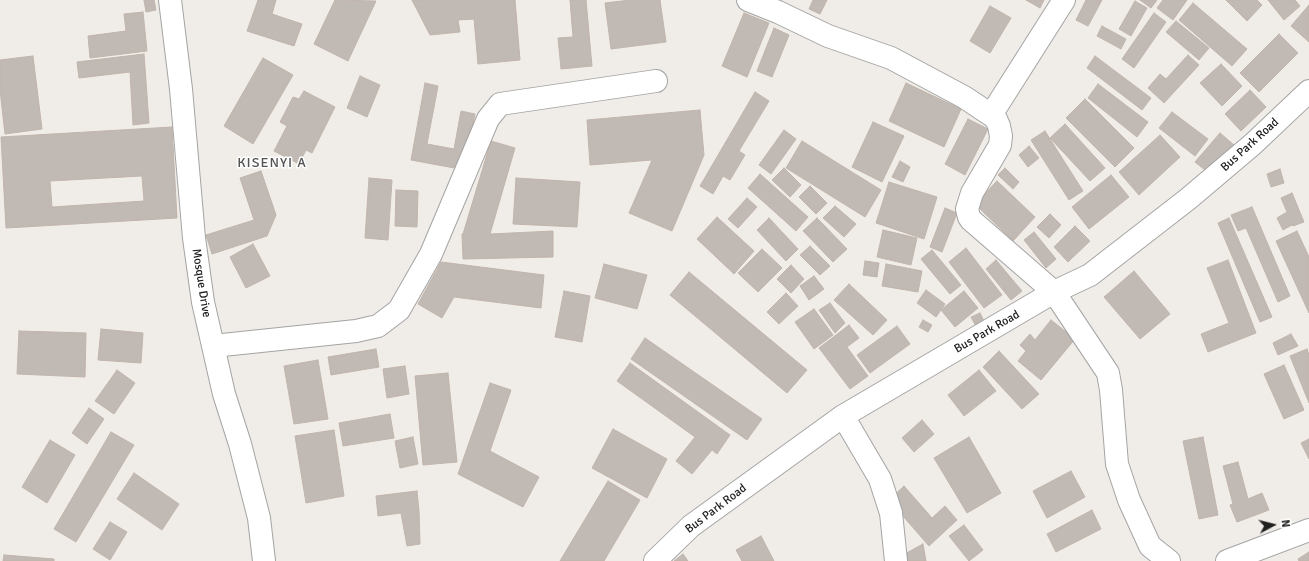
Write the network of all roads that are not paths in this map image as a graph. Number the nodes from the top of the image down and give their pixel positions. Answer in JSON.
{"nodes":[{"id":1,"x":170,"y":0,"type":"edge"},
{"id":2,"x":748,"y":0,"type":"edge"},
{"id":3,"x":1064,"y":0,"type":"edge"},
{"id":4,"x":656,"y":81,"type":"dead end"},
{"id":5,"x":1309,"y":91,"type":"edge"},
{"id":6,"x":991,"y":115,"type":"junction"},
{"id":7,"x":1054,"y":292,"type":"junction"},
{"id":8,"x":213,"y":346,"type":"junction"},
{"id":9,"x":843,"y":416,"type":"junction"},
{"id":10,"x":1309,"y":530,"type":"edge"},
{"id":11,"x":264,"y":561,"type":"edge"},
{"id":12,"x":655,"y":561,"type":"edge"},
{"id":13,"x":896,"y":561,"type":"edge"},
{"id":14,"x":1169,"y":561,"type":"edge"},
{"id":15,"x":1227,"y":561,"type":"edge"}],
"edges":[{"from":1,"to":8,"type":"street","name":"Mosque Drive"},
{"from":2,"to":6,"type":"street"},
{"from":3,"to":6,"type":"street"},
{"from":4,"to":8,"type":"street"},
{"from":5,"to":7,"type":"street","name":"Bus Park Road"},
{"from":6,"to":7,"type":"street"},
{"from":7,"to":9,"type":"street","name":"Bus Park Road"},
{"from":7,"to":14,"type":"street"},
{"from":8,"to":11,"type":"street","name":"Mosque Drive"},
{"from":9,"to":12,"type":"street","name":"Bus Park Road"},
{"from":9,"to":13,"type":"street"},
{"from":10,"to":15,"type":"street"}]}
